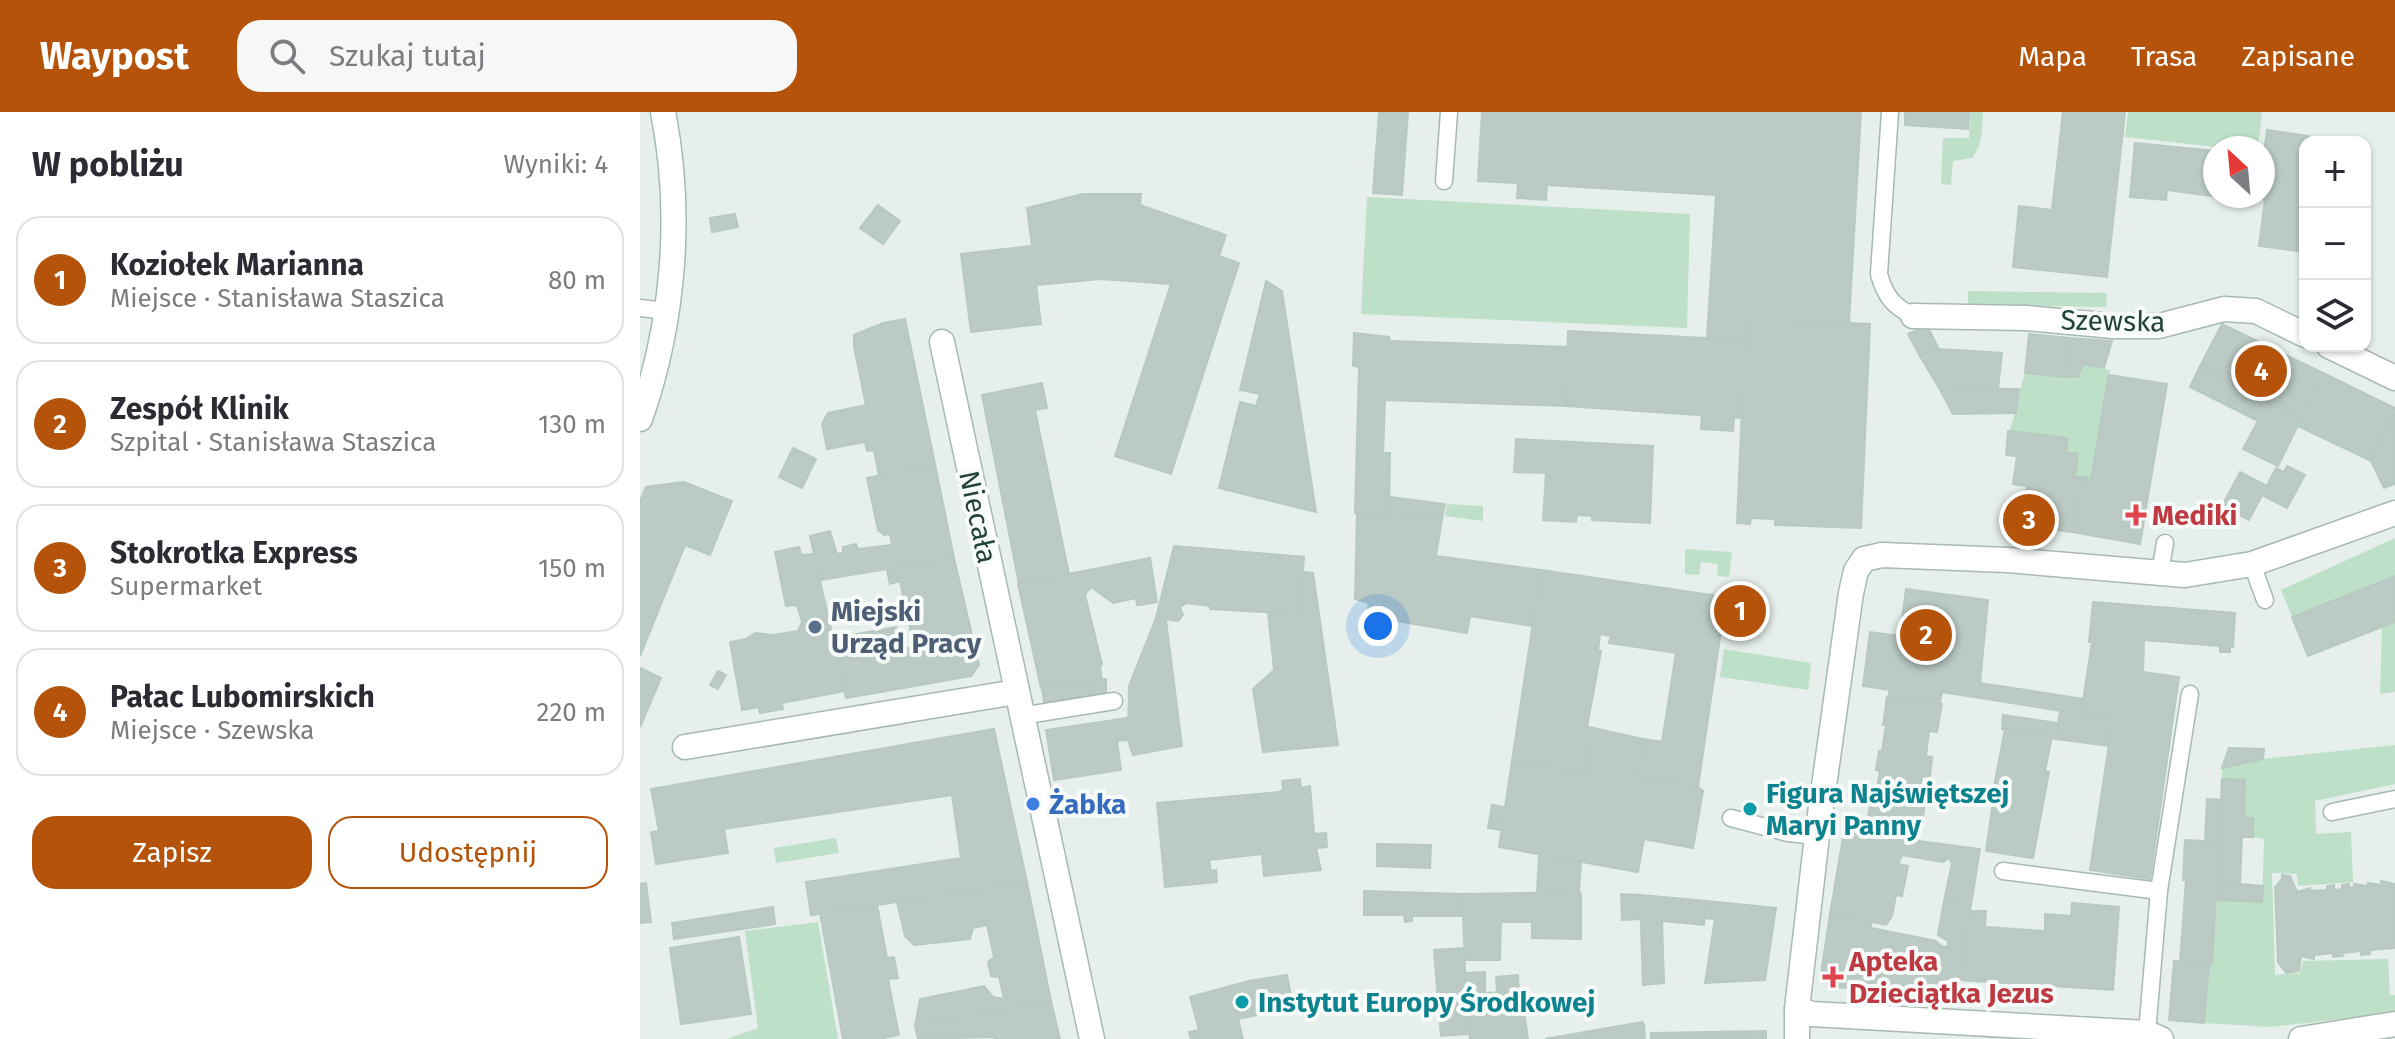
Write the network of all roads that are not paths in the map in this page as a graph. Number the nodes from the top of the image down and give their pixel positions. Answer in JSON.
{"nodes":[{"id":1,"x":663,"y":112,"type":"edge"},
{"id":2,"x":1449,"y":112,"type":"edge"},
{"id":3,"x":1890,"y":112,"type":"edge"},
{"id":4,"x":1444,"y":181,"type":"dead end"},
{"id":5,"x":640,"y":308,"type":"edge"},
{"id":6,"x":666,"y":311,"type":"junction"},
{"id":7,"x":1913,"y":316,"type":"joint"},
{"id":8,"x":2299,"y":332,"type":"edge"},
{"id":9,"x":942,"y":342,"type":"dead end"},
{"id":10,"x":2341,"y":352,"type":"edge"},
{"id":11,"x":2395,"y":378,"type":"edge"},
{"id":12,"x":640,"y":419,"type":"edge"},
{"id":13,"x":2395,"y":513,"type":"edge"},
{"id":14,"x":2165,"y":543,"type":"dead end"},
{"id":15,"x":2252,"y":564,"type":"junction"},
{"id":16,"x":2160,"y":573,"type":"junction"},
{"id":17,"x":2265,"y":600,"type":"dead end"},
{"id":18,"x":1016,"y":692,"type":"junction"},
{"id":19,"x":2190,"y":694,"type":"dead end"},
{"id":20,"x":1114,"y":701,"type":"dead end"},
{"id":21,"x":1021,"y":716,"type":"junction"},
{"id":22,"x":685,"y":747,"type":"dead end"},
{"id":23,"x":2395,"y":799,"type":"edge"},
{"id":24,"x":2332,"y":812,"type":"dead end"},
{"id":25,"x":1731,"y":818,"type":"dead end"},
{"id":26,"x":1817,"y":836,"type":"junction"},
{"id":27,"x":2003,"y":871,"type":"dead end"},
{"id":28,"x":2158,"y":897,"type":"junction"},
{"id":29,"x":1797,"y":1009,"type":"junction"},
{"id":30,"x":2395,"y":1024,"type":"edge"},
{"id":31,"x":2071,"y":1033,"type":"edge"},
{"id":32,"x":2154,"y":1036,"type":"edge"},
{"id":33,"x":1092,"y":1039,"type":"edge"},
{"id":34,"x":1797,"y":1039,"type":"edge"},
{"id":35,"x":2301,"y":1039,"type":"edge"}],
"edges":[{"from":1,"to":6,"type":"street"},
{"from":2,"to":4,"type":"lane"},
{"from":3,"to":7,"type":"lane"},
{"from":5,"to":6,"type":"lane"},
{"from":6,"to":12,"type":"street"},
{"from":7,"to":8,"type":"street","name":"Szewska"},
{"from":9,"to":18,"type":"street","name":"Niecała"},
{"from":10,"to":11,"type":"street"},
{"from":13,"to":15,"type":"street"},
{"from":14,"to":16,"type":"lane"},
{"from":15,"to":16,"type":"street"},
{"from":15,"to":17,"type":"lane"},
{"from":16,"to":26,"type":"street"},
{"from":18,"to":21,"type":"street","name":"Niecała"},
{"from":18,"to":22,"type":"street"},
{"from":19,"to":28,"type":"lane"},
{"from":20,"to":21,"type":"lane"},
{"from":21,"to":33,"type":"street","name":"Niecała"},
{"from":23,"to":24,"type":"lane"},
{"from":25,"to":26,"type":"lane"},
{"from":26,"to":29,"type":"street"},
{"from":27,"to":28,"type":"lane"},
{"from":28,"to":32,"type":"lane"},
{"from":29,"to":31,"type":"street"},
{"from":29,"to":34,"type":"street"},
{"from":30,"to":35,"type":"street"},
{"from":31,"to":32,"type":"street"}]}
